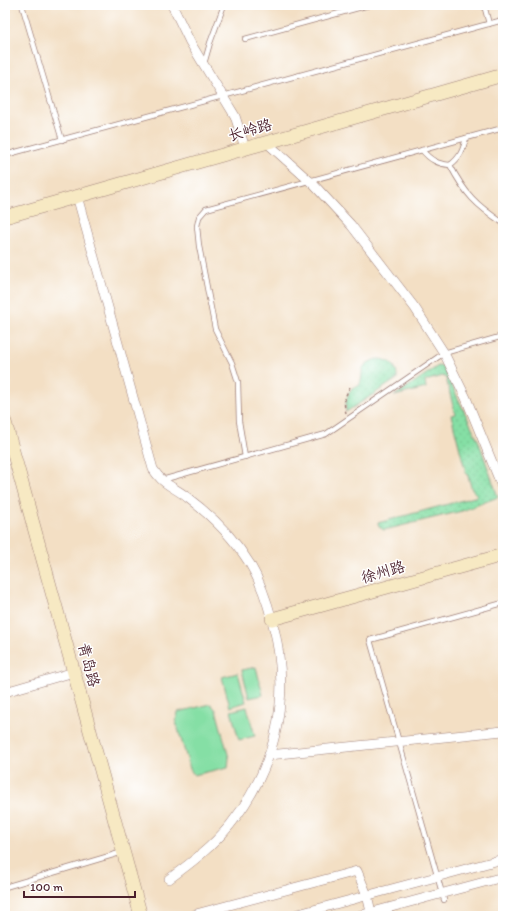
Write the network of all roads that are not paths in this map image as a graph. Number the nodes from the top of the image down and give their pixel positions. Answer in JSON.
{"nodes":[{"id":1,"x":22,"y":5,"type":"edge"},
{"id":2,"x":172,"y":5,"type":"edge"},
{"id":3,"x":224,"y":5,"type":"edge"},
{"id":4,"x":370,"y":5,"type":"edge"},
{"id":5,"x":484,"y":5,"type":"edge"},
{"id":6,"x":503,"y":20,"type":"edge"},
{"id":7,"x":489,"y":24,"type":"junction"},
{"id":8,"x":245,"y":39,"type":"dead end"},
{"id":9,"x":204,"y":66,"type":"junction"},
{"id":10,"x":503,"y":75,"type":"edge"},
{"id":11,"x":223,"y":97,"type":"junction"},
{"id":12,"x":503,"y":128,"type":"edge"},
{"id":13,"x":466,"y":138,"type":"junction"},
{"id":14,"x":62,"y":140,"type":"junction"},
{"id":15,"x":266,"y":142,"type":"junction"},
{"id":16,"x":245,"y":148,"type":"junction"},
{"id":17,"x":422,"y":150,"type":"junction"},
{"id":18,"x":5,"y":155,"type":"edge"},
{"id":19,"x":450,"y":165,"type":"junction"},
{"id":20,"x":308,"y":181,"type":"junction"},
{"id":21,"x":77,"y":196,"type":"junction"},
{"id":22,"x":5,"y":216,"type":"edge"},
{"id":23,"x":503,"y":223,"type":"edge"},
{"id":24,"x":503,"y":336,"type":"edge"},
{"id":25,"x":444,"y":353,"type":"junction"},
{"id":26,"x":5,"y":422,"type":"edge"},
{"id":27,"x":245,"y":456,"type":"junction"},
{"id":28,"x":162,"y":480,"type":"junction"},
{"id":29,"x":503,"y":488,"type":"edge"},
{"id":30,"x":503,"y":555,"type":"edge"},
{"id":31,"x":503,"y":603,"type":"edge"},
{"id":32,"x":272,"y":619,"type":"junction"},
{"id":33,"x":74,"y":672,"type":"junction"},
{"id":34,"x":5,"y":692,"type":"edge"},
{"id":35,"x":503,"y":731,"type":"edge"},
{"id":36,"x":399,"y":742,"type":"junction"},
{"id":37,"x":269,"y":755,"type":"junction"},
{"id":38,"x":123,"y":852,"type":"junction"},
{"id":39,"x":503,"y":859,"type":"edge"},
{"id":40,"x":475,"y":867,"type":"junction"},
{"id":41,"x":437,"y":877,"type":"junction"},
{"id":42,"x":503,"y":877,"type":"edge"},
{"id":43,"x":169,"y":879,"type":"dead end"},
{"id":44,"x":479,"y":883,"type":"junction"},
{"id":45,"x":5,"y":887,"type":"edge"},
{"id":46,"x":367,"y":896,"type":"junction"},
{"id":47,"x":443,"y":897,"type":"junction"},
{"id":48,"x":371,"y":912,"type":"junction"},
{"id":49,"x":142,"y":916,"type":"edge"},
{"id":50,"x":196,"y":916,"type":"edge"},
{"id":51,"x":291,"y":916,"type":"edge"},
{"id":52,"x":358,"y":916,"type":"edge"}],
"edges":[{"from":1,"to":14,"type":"lane"},
{"from":2,"to":9,"type":"street"},
{"from":3,"to":9,"type":"lane"},
{"from":4,"to":8,"type":"lane"},
{"from":5,"to":7,"type":"lane"},
{"from":6,"to":7,"type":"lane"},
{"from":7,"to":11,"type":"lane"},
{"from":9,"to":11,"type":"street"},
{"from":10,"to":15,"type":"street","name":"长岭路"},
{"from":11,"to":14,"type":"lane"},
{"from":11,"to":16,"type":"street"},
{"from":12,"to":13,"type":"lane"},
{"from":13,"to":17,"type":"lane"},
{"from":13,"to":19,"type":"lane"},
{"from":14,"to":18,"type":"lane"},
{"from":15,"to":16,"type":"street","name":"长岭路"},
{"from":15,"to":20,"type":"street"},
{"from":16,"to":21,"type":"street","name":"长岭路"},
{"from":17,"to":19,"type":"lane"},
{"from":17,"to":20,"type":"lane"},
{"from":19,"to":23,"type":"lane"},
{"from":20,"to":25,"type":"street"},
{"from":20,"to":27,"type":"lane"},
{"from":21,"to":22,"type":"street","name":"长岭路"},
{"from":21,"to":28,"type":"street"},
{"from":24,"to":25,"type":"lane"},
{"from":25,"to":27,"type":"lane"},
{"from":25,"to":29,"type":"street"},
{"from":26,"to":33,"type":"street","name":"青岛路"},
{"from":27,"to":28,"type":"lane"},
{"from":28,"to":32,"type":"street"},
{"from":30,"to":32,"type":"street","name":"徐州路"},
{"from":31,"to":36,"type":"lane"},
{"from":32,"to":37,"type":"street"},
{"from":33,"to":34,"type":"street"},
{"from":33,"to":38,"type":"street","name":"青岛路"},
{"from":35,"to":36,"type":"street"},
{"from":36,"to":37,"type":"street"},
{"from":36,"to":41,"type":"lane"},
{"from":37,"to":43,"type":"street"},
{"from":38,"to":45,"type":"lane"},
{"from":38,"to":49,"type":"street","name":"青岛路"},
{"from":39,"to":40,"type":"street"},
{"from":40,"to":41,"type":"street"},
{"from":40,"to":44,"type":"street"},
{"from":41,"to":46,"type":"street"},
{"from":41,"to":47,"type":"lane"},
{"from":42,"to":44,"type":"street"},
{"from":44,"to":47,"type":"street"},
{"from":46,"to":48,"type":"street"},
{"from":46,"to":50,"type":"street"},
{"from":46,"to":51,"type":"street"},
{"from":47,"to":48,"type":"street"},
{"from":48,"to":52,"type":"street"}]}
